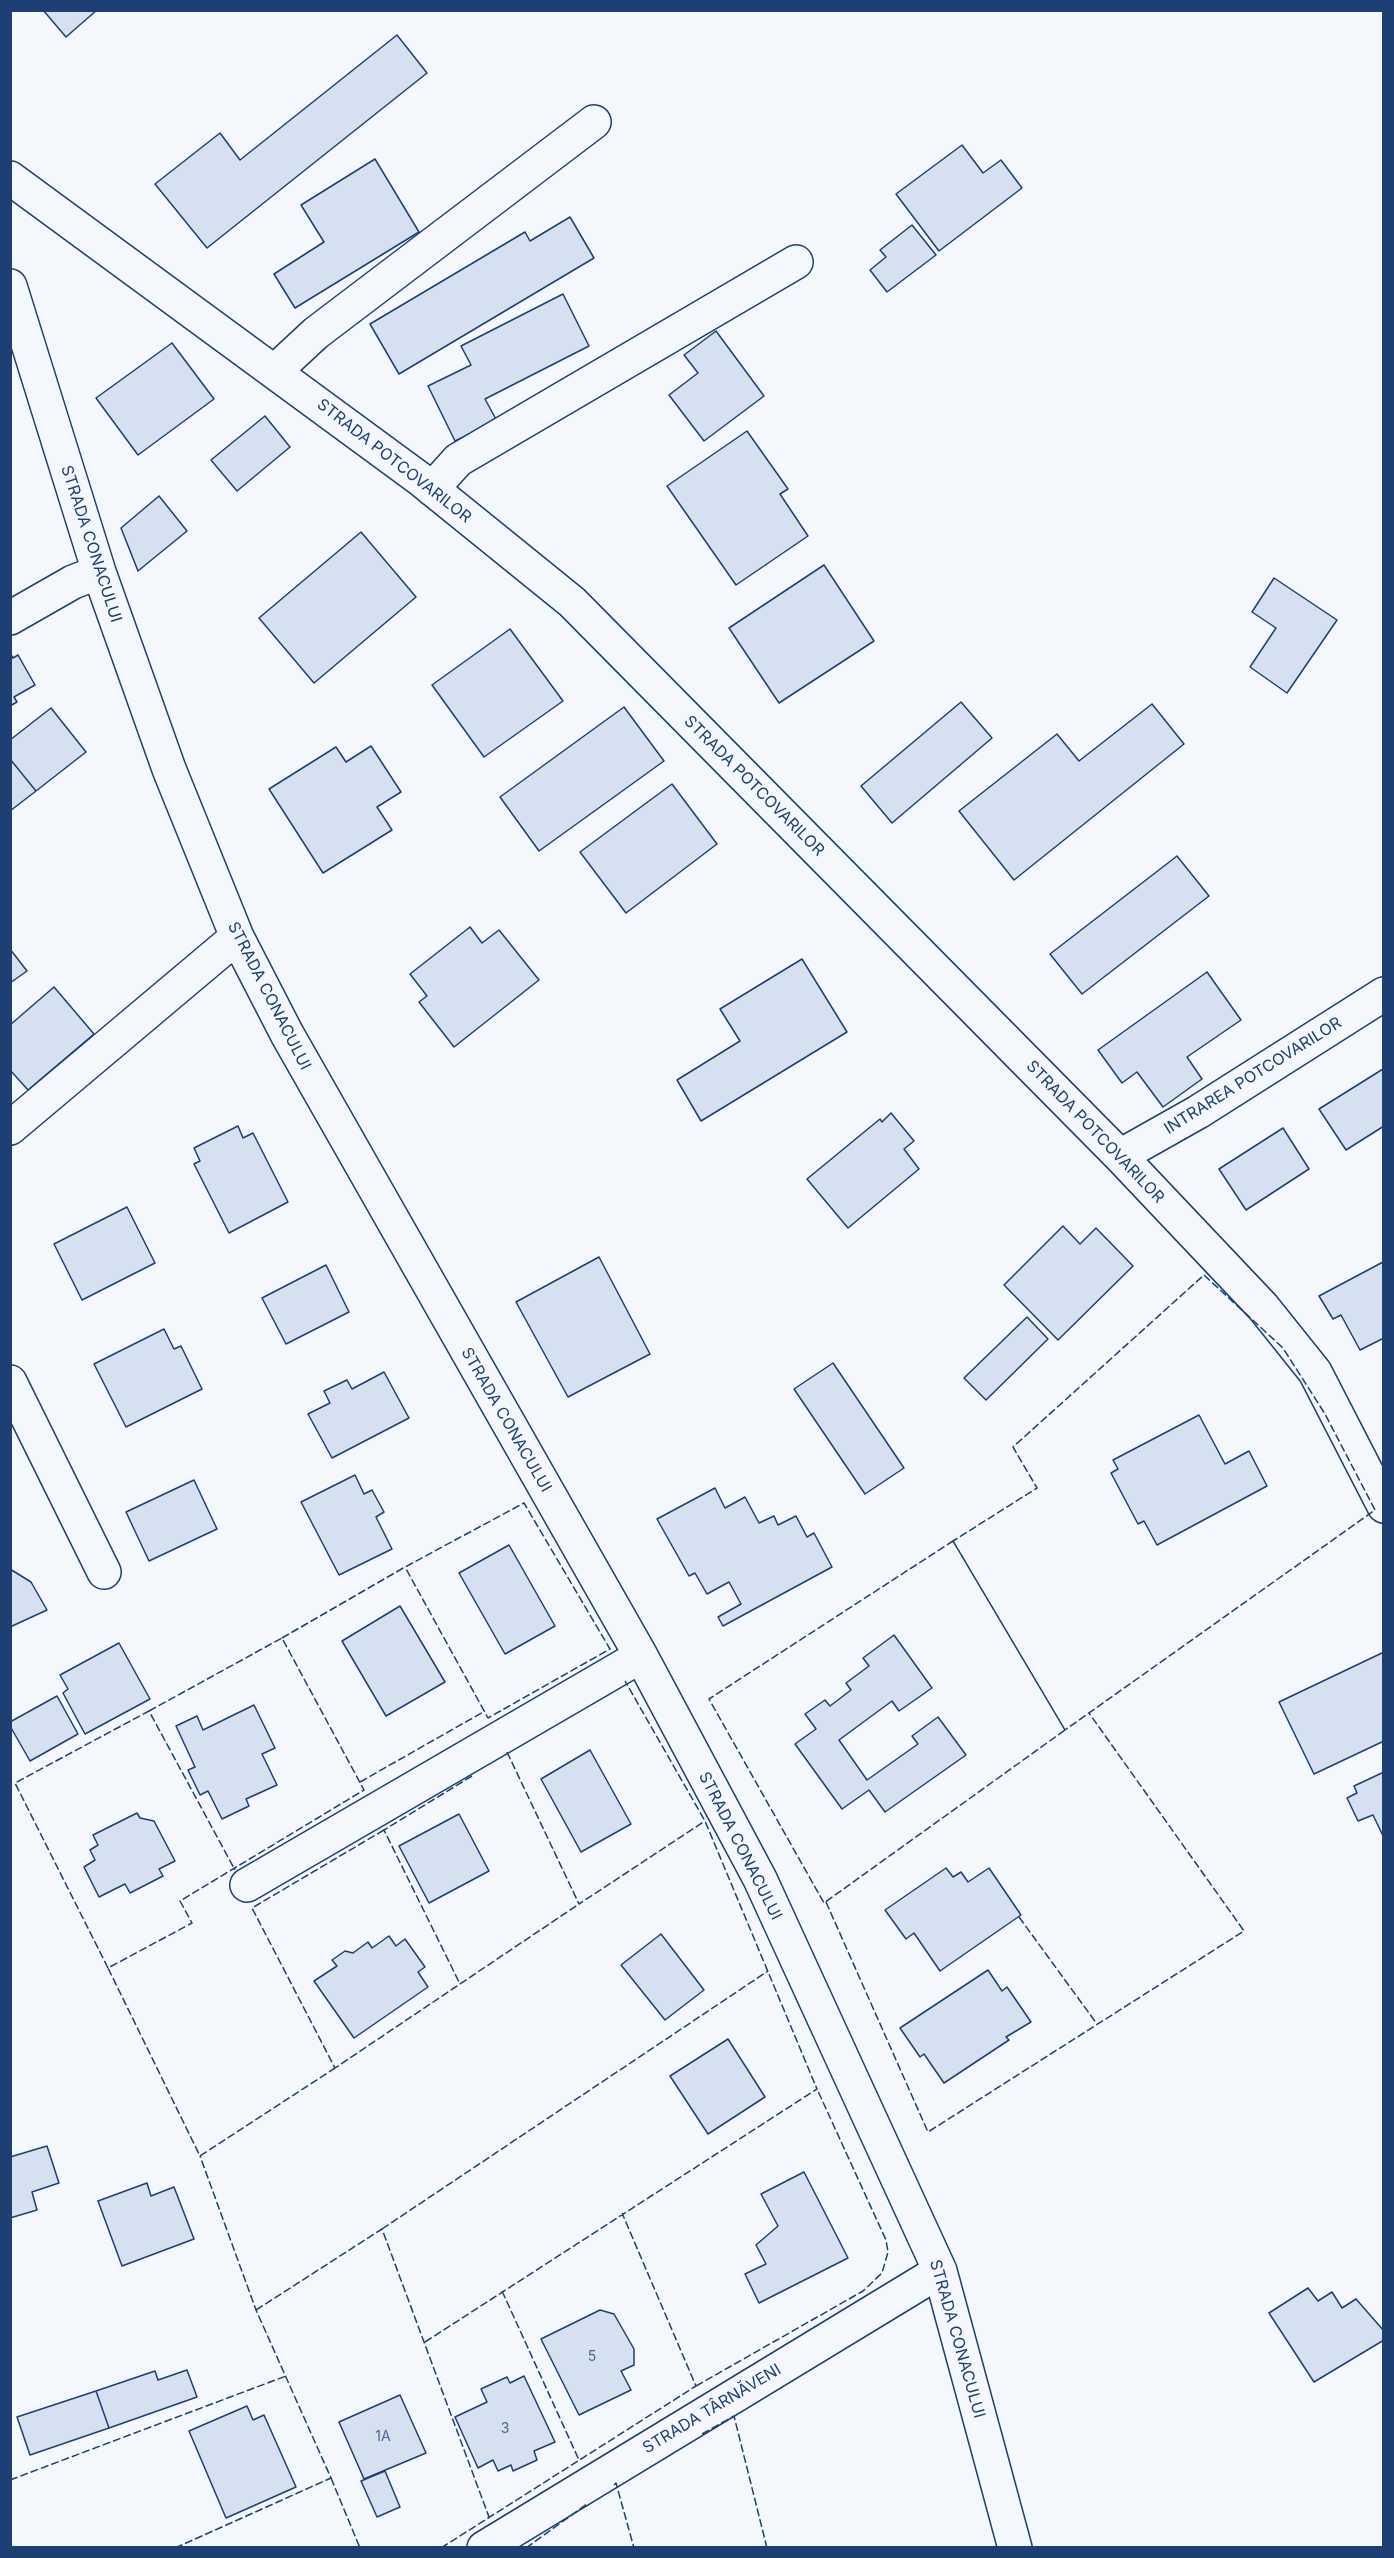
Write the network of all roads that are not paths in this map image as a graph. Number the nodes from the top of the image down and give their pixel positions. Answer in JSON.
{"nodes":[{"id":1,"x":594,"y":122,"type":"dead end"},
{"id":2,"x":10,"y":178,"type":"edge"},
{"id":3,"x":796,"y":262,"type":"dead end"},
{"id":4,"x":10,"y":286,"type":"edge"},
{"id":5,"x":275,"y":371,"type":"junction"},
{"id":6,"x":432,"y":489,"type":"junction"},
{"id":7,"x":99,"y":572,"type":"junction"},
{"id":8,"x":10,"y":618,"type":"edge"},
{"id":9,"x":237,"y":937,"type":"junction"},
{"id":10,"x":1383,"y":994,"type":"edge"},
{"id":11,"x":10,"y":1128,"type":"edge"},
{"id":12,"x":1120,"y":1156,"type":"junction"},
{"id":13,"x":10,"y":1382,"type":"edge"},
{"id":14,"x":1383,"y":1506,"type":"edge"},
{"id":15,"x":104,"y":1572,"type":"dead end"},
{"id":16,"x":640,"y":1656,"type":"junction"},
{"id":17,"x":247,"y":1886,"type":"dead end"},
{"id":18,"x":940,"y":2271,"type":"junction"},
{"id":19,"x":484,"y":2547,"type":"edge"},
{"id":20,"x":1015,"y":2547,"type":"edge"}],
"edges":[{"from":1,"to":5,"type":"street"},
{"from":2,"to":5,"type":"street","name":"STRADA POTCOVARILOR"},
{"from":3,"to":6,"type":"street"},
{"from":4,"to":7,"type":"street","name":"STRADA CONACULUI"},
{"from":5,"to":6,"type":"street","name":"STRADA POTCOVARILOR"},
{"from":6,"to":12,"type":"street","name":"STRADA POTCOVARILOR"},
{"from":7,"to":8,"type":"street"},
{"from":7,"to":9,"type":"street","name":"STRADA CONACULUI"},
{"from":9,"to":11,"type":"street"},
{"from":9,"to":16,"type":"street","name":"STRADA CONACULUI"},
{"from":10,"to":12,"type":"street","name":"INTRAREA POTCOVARILOR"},
{"from":12,"to":14,"type":"street","name":"STRADA POTCOVARILOR"},
{"from":13,"to":15,"type":"street"},
{"from":16,"to":17,"type":"street"},
{"from":16,"to":18,"type":"street","name":"STRADA CONACULUI"},
{"from":18,"to":19,"type":"street","name":"STRADA TÂRNĂVENI"},
{"from":18,"to":20,"type":"street","name":"STRADA CONACULUI"}]}
